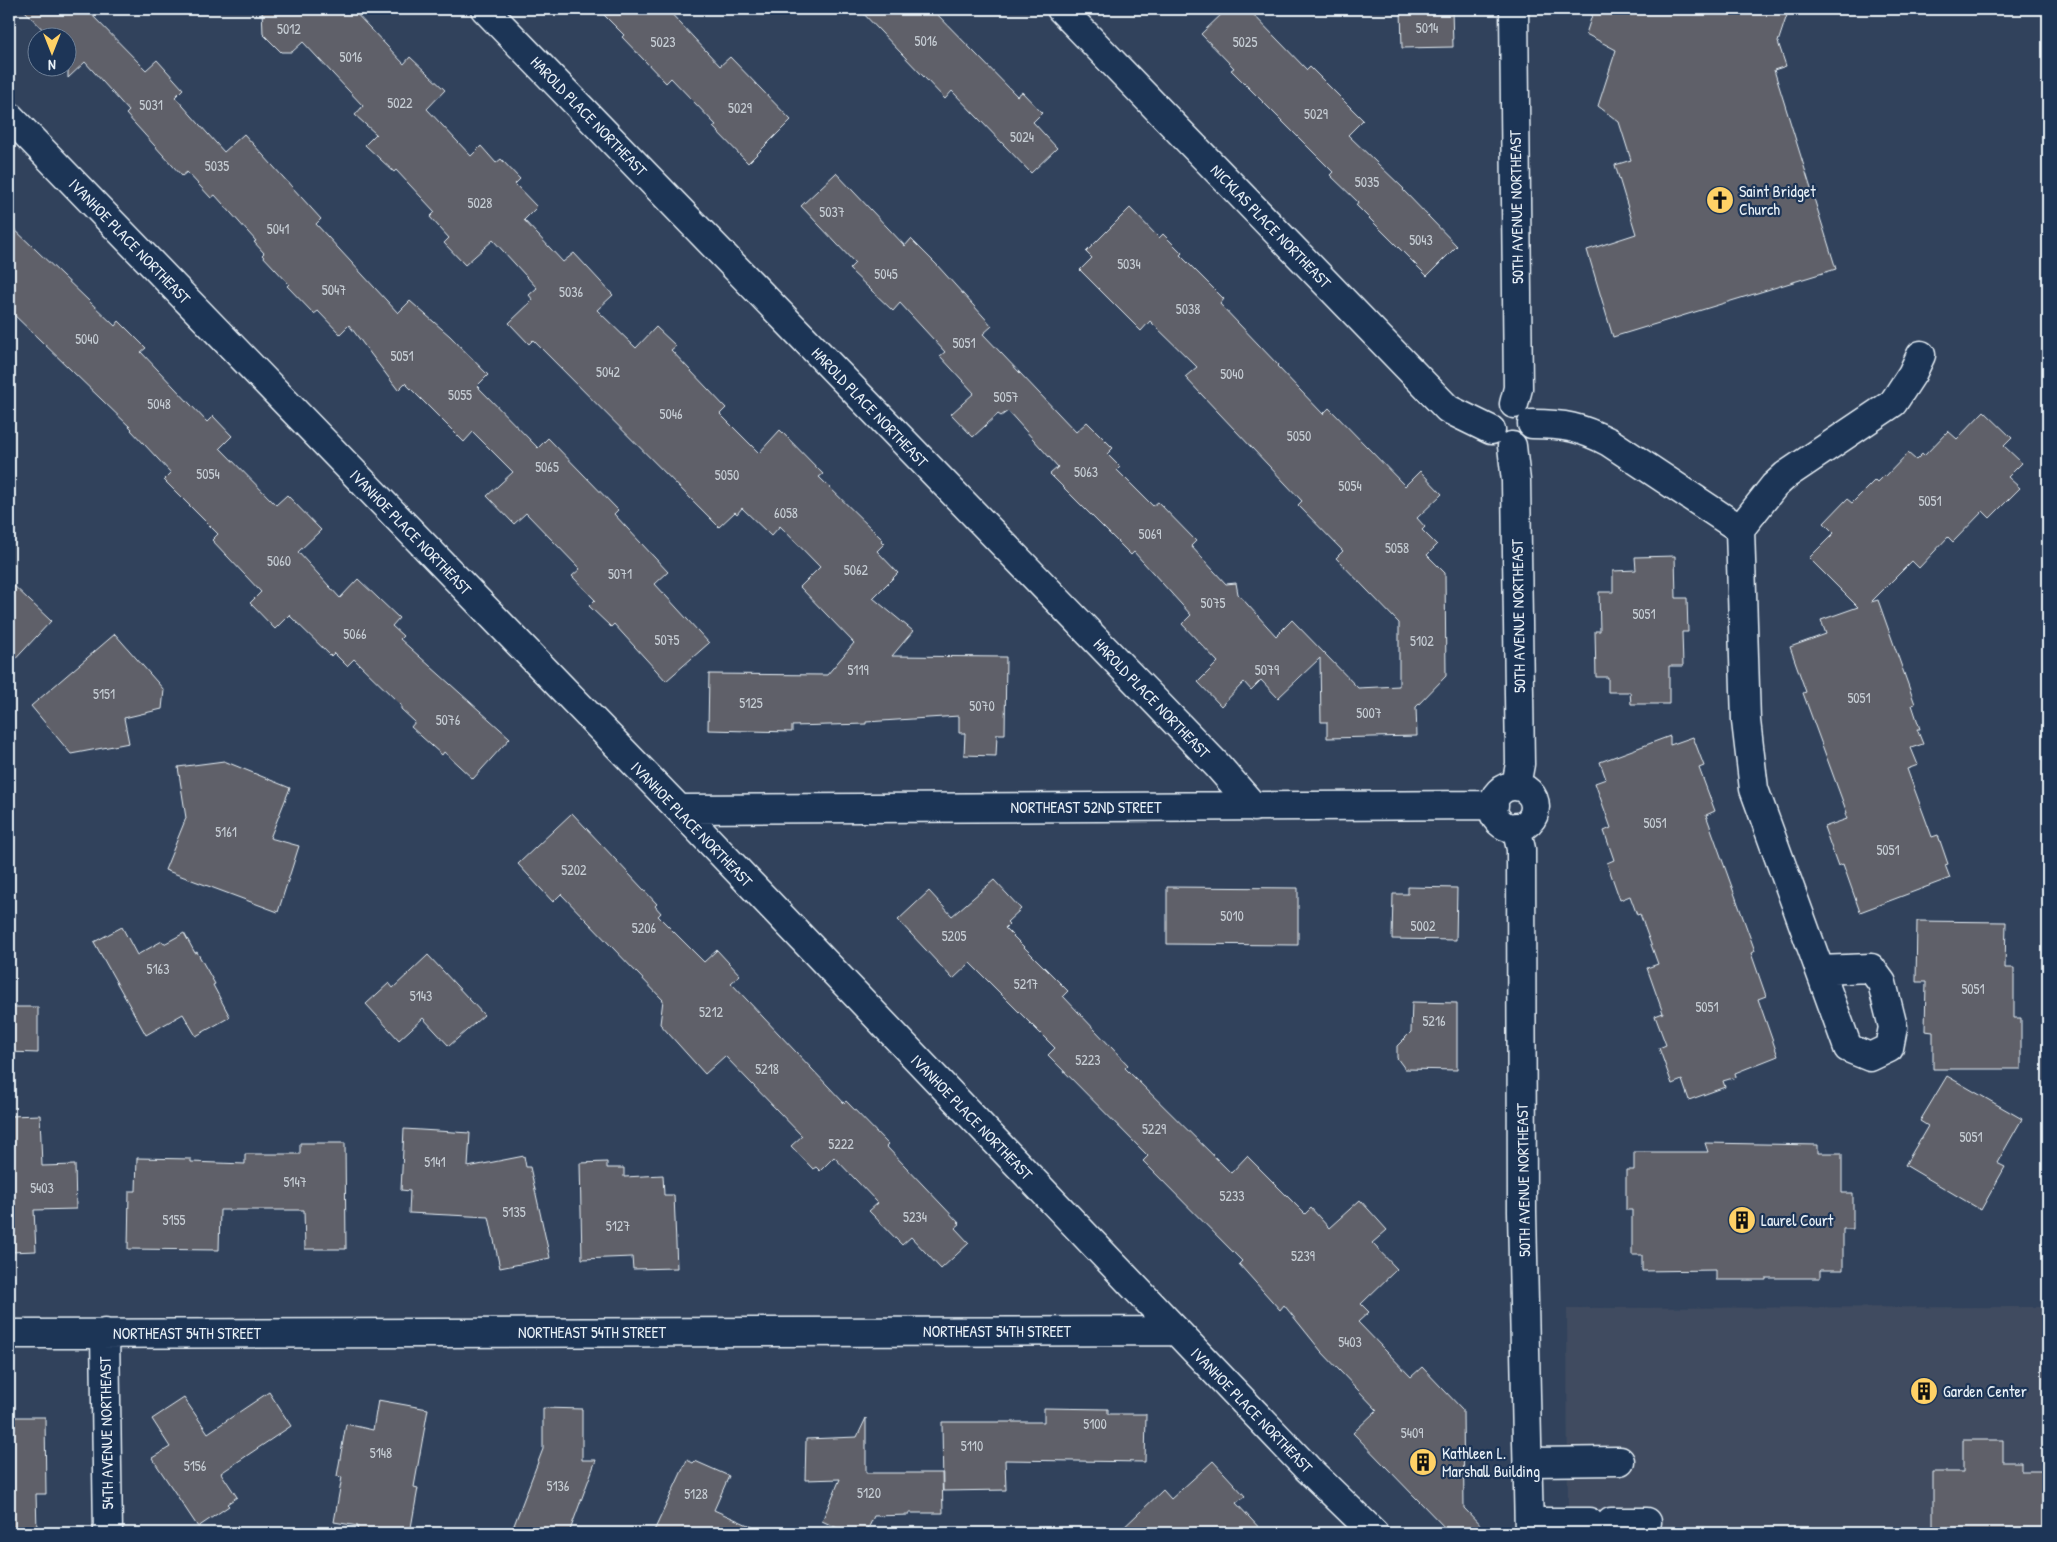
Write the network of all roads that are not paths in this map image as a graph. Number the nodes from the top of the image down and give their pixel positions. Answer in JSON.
{"nodes":[{"id":1,"x":485,"y":9,"type":"edge"},
{"id":2,"x":1061,"y":9,"type":"edge"},
{"id":3,"x":1514,"y":9,"type":"edge"},
{"id":4,"x":9,"y":116,"type":"edge"},
{"id":5,"x":1921,"y":355,"type":"dead end"},
{"id":6,"x":1514,"y":404,"type":"junction"},
{"id":7,"x":1532,"y":424,"type":"junction"},
{"id":8,"x":1502,"y":438,"type":"junction"},
{"id":9,"x":1740,"y":529,"type":"junction"},
{"id":10,"x":1516,"y":786,"type":"junction"},
{"id":11,"x":1494,"y":805,"type":"junction"},
{"id":12,"x":1254,"y":807,"type":"junction"},
{"id":13,"x":679,"y":809,"type":"junction"},
{"id":14,"x":1516,"y":827,"type":"junction"},
{"id":15,"x":1820,"y":970,"type":"dead end"},
{"id":16,"x":1176,"y":1331,"type":"junction"},
{"id":17,"x":105,"y":1333,"type":"junction"},
{"id":18,"x":9,"y":1334,"type":"edge"},
{"id":19,"x":1620,"y":1461,"type":"dead end"},
{"id":20,"x":1528,"y":1462,"type":"junction"},
{"id":21,"x":1647,"y":1522,"type":"dead end"},
{"id":22,"x":1529,"y":1528,"type":"edge"},
{"id":23,"x":108,"y":1533,"type":"edge"},
{"id":24,"x":1374,"y":1533,"type":"edge"}],
"edges":[{"from":1,"to":12,"type":"street","name":"HAROLD PLACE NORTHEAST"},
{"from":2,"to":8,"type":"street","name":"NICKLAS PLACE NORTHEAST"},
{"from":3,"to":6,"type":"street","name":"50TH AVENUE NORTHEAST"},
{"from":4,"to":13,"type":"street","name":"IVANHOE PLACE NORTHEAST"},
{"from":5,"to":9,"type":"street"},
{"from":6,"to":7,"type":"street"},
{"from":6,"to":8,"type":"street"},
{"from":7,"to":8,"type":"street"},
{"from":7,"to":9,"type":"street"},
{"from":8,"to":10,"type":"street","name":"50TH AVENUE NORTHEAST"},
{"from":9,"to":15,"type":"street"},
{"from":10,"to":11,"type":"street"},
{"from":10,"to":14,"type":"street"},
{"from":11,"to":12,"type":"street","name":"NORTHEAST 52ND STREET"},
{"from":11,"to":14,"type":"street"},
{"from":12,"to":13,"type":"street","name":"NORTHEAST 52ND STREET"},
{"from":13,"to":16,"type":"street","name":"IVANHOE PLACE NORTHEAST"},
{"from":14,"to":20,"type":"street","name":"50TH AVENUE NORTHEAST"},
{"from":16,"to":17,"type":"street","name":"NORTHEAST 54TH STREET"},
{"from":16,"to":24,"type":"street","name":"IVANHOE PLACE NORTHEAST"},
{"from":17,"to":18,"type":"street","name":"NORTHEAST 54TH STREET"},
{"from":17,"to":23,"type":"street","name":"54TH AVENUE NORTHEAST"},
{"from":19,"to":20,"type":"street"},
{"from":20,"to":22,"type":"street","name":"50TH AVENUE NORTHEAST"},
{"from":21,"to":22,"type":"street"}]}
